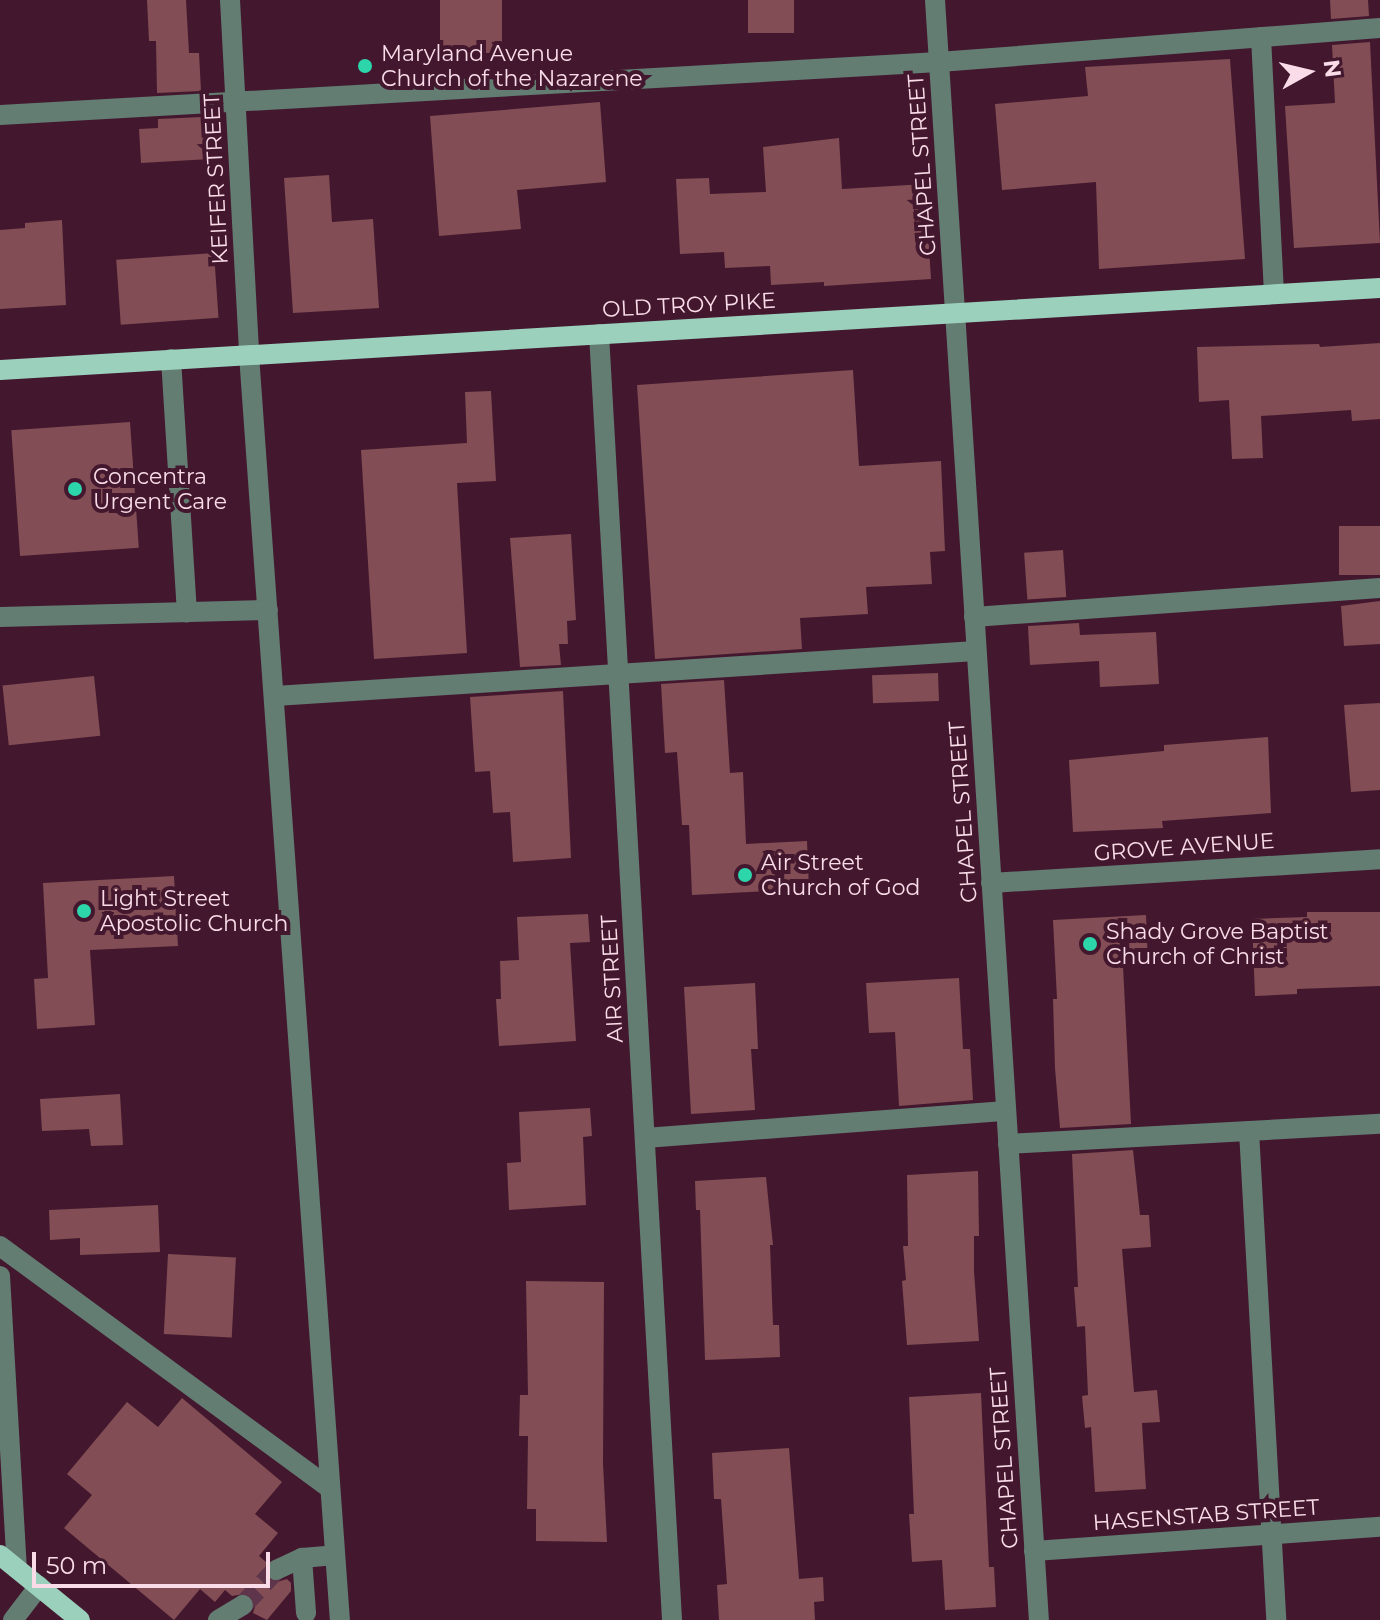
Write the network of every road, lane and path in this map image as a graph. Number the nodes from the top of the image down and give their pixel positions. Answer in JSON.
{"nodes":[{"id":1,"x":230,"y":0,"type":"edge"},
{"id":2,"x":935,"y":0,"type":"edge"},
{"id":3,"x":1380,"y":28,"type":"edge"},
{"id":4,"x":1261,"y":37,"type":"junction"},
{"id":5,"x":939,"y":62,"type":"junction"},
{"id":6,"x":236,"y":100,"type":"junction"},
{"id":7,"x":0,"y":115,"type":"edge"},
{"id":8,"x":1380,"y":288,"type":"edge"},
{"id":9,"x":1274,"y":294,"type":"junction"},
{"id":10,"x":955,"y":313,"type":"junction"},
{"id":11,"x":599,"y":334,"type":"junction"},
{"id":12,"x":249,"y":355,"type":"junction"},
{"id":13,"x":171,"y":359,"type":"junction"},
{"id":14,"x":0,"y":370,"type":"edge"},
{"id":15,"x":1380,"y":588,"type":"edge"},
{"id":16,"x":268,"y":610,"type":"junction"},
{"id":17,"x":187,"y":612,"type":"junction"},
{"id":18,"x":0,"y":617,"type":"edge"},
{"id":19,"x":974,"y":617,"type":"junction"},
{"id":20,"x":976,"y":651,"type":"junction"},
{"id":21,"x":619,"y":675,"type":"junction"},
{"id":22,"x":275,"y":696,"type":"junction"},
{"id":23,"x":1380,"y":859,"type":"edge"},
{"id":24,"x":991,"y":883,"type":"junction"},
{"id":25,"x":1006,"y":1111,"type":"junction"},
{"id":26,"x":1380,"y":1124,"type":"edge"},
{"id":27,"x":1249,"y":1131,"type":"junction"},
{"id":28,"x":645,"y":1138,"type":"junction"},
{"id":29,"x":1008,"y":1144,"type":"junction"},
{"id":30,"x":0,"y":1246,"type":"edge"},
{"id":31,"x":0,"y":1276,"type":"edge"},
{"id":32,"x":330,"y":1488,"type":"junction"},
{"id":33,"x":1380,"y":1527,"type":"edge"},
{"id":34,"x":1270,"y":1535,"type":"junction"},
{"id":35,"x":1034,"y":1551,"type":"junction"},
{"id":36,"x":0,"y":1555,"type":"edge"},
{"id":37,"x":335,"y":1555,"type":"junction"},
{"id":38,"x":302,"y":1558,"type":"junction"},
{"id":39,"x":17,"y":1569,"type":"junction"},
{"id":40,"x":276,"y":1570,"type":"tunnel mouth"},
{"id":41,"x":39,"y":1586,"type":"junction"},
{"id":42,"x":243,"y":1605,"type":"tunnel mouth"},
{"id":43,"x":302,"y":1616,"type":"edge"},
{"id":44,"x":340,"y":1616,"type":"edge"},
{"id":45,"x":13,"y":1620,"type":"edge"},
{"id":46,"x":80,"y":1620,"type":"edge"},
{"id":47,"x":218,"y":1620,"type":"edge"},
{"id":48,"x":672,"y":1620,"type":"edge"},
{"id":49,"x":1039,"y":1620,"type":"edge"},
{"id":50,"x":1276,"y":1620,"type":"edge"}],
"edges":[{"from":1,"to":6,"type":"street","name":"KEIFER STREET"},
{"from":2,"to":5,"type":"street","name":"CHAPEL STREET"},
{"from":3,"to":4,"type":"street"},
{"from":4,"to":5,"type":"street"},
{"from":4,"to":9,"type":"street"},
{"from":5,"to":6,"type":"street"},
{"from":5,"to":10,"type":"street","name":"CHAPEL STREET"},
{"from":6,"to":7,"type":"street"},
{"from":6,"to":12,"type":"street","name":"KEIFER STREET"},
{"from":8,"to":9,"type":"main road","name":"OLD TROY PIKE"},
{"from":9,"to":10,"type":"main road","name":"OLD TROY PIKE"},
{"from":10,"to":11,"type":"main road","name":"OLD TROY PIKE"},
{"from":10,"to":19,"type":"street","name":"CHAPEL STREET"},
{"from":11,"to":12,"type":"main road","name":"OLD TROY PIKE"},
{"from":11,"to":21,"type":"street","name":"AIR STREET"},
{"from":12,"to":13,"type":"main road","name":"OLD TROY PIKE"},
{"from":12,"to":16,"type":"street","name":"KEIFER STREET"},
{"from":13,"to":14,"type":"main road","name":"OLD TROY PIKE"},
{"from":13,"to":17,"type":"street"},
{"from":15,"to":19,"type":"street"},
{"from":16,"to":17,"type":"street"},
{"from":16,"to":22,"type":"street","name":"KEIFER STREET"},
{"from":17,"to":18,"type":"street"},
{"from":19,"to":20,"type":"street","name":"CHAPEL STREET"},
{"from":20,"to":21,"type":"street"},
{"from":20,"to":24,"type":"street","name":"CHAPEL STREET"},
{"from":21,"to":22,"type":"street"},
{"from":21,"to":28,"type":"street","name":"AIR STREET"},
{"from":22,"to":32,"type":"street","name":"KEIFER STREET"},
{"from":23,"to":24,"type":"street","name":"GROVE AVENUE"},
{"from":24,"to":25,"type":"street","name":"CHAPEL STREET"},
{"from":25,"to":28,"type":"street"},
{"from":25,"to":29,"type":"street","name":"CHAPEL STREET"},
{"from":26,"to":27,"type":"street"},
{"from":27,"to":29,"type":"street"},
{"from":27,"to":34,"type":"street"},
{"from":28,"to":48,"type":"street","name":"AIR STREET"},
{"from":29,"to":35,"type":"street","name":"CHAPEL STREET"},
{"from":30,"to":32,"type":"street"},
{"from":31,"to":39,"type":"street"},
{"from":32,"to":37,"type":"street","name":"KEIFER STREET"},
{"from":33,"to":34,"type":"street","name":"HASENSTAB STREET"},
{"from":34,"to":35,"type":"street","name":"HASENSTAB STREET"},
{"from":34,"to":50,"type":"street"},
{"from":35,"to":49,"type":"street","name":"CHAPEL STREET"},
{"from":36,"to":39,"type":"main road"},
{"from":37,"to":38,"type":"street"},
{"from":37,"to":44,"type":"street","name":"KEIFER STREET"},
{"from":38,"to":40,"type":"street"},
{"from":38,"to":43,"type":"street"},
{"from":39,"to":41,"type":"main road"},
{"from":41,"to":45,"type":"street"},
{"from":41,"to":46,"type":"main road"},
{"from":42,"to":47,"type":"street"},
{"from":43,"to":44,"type":"street"}]}
